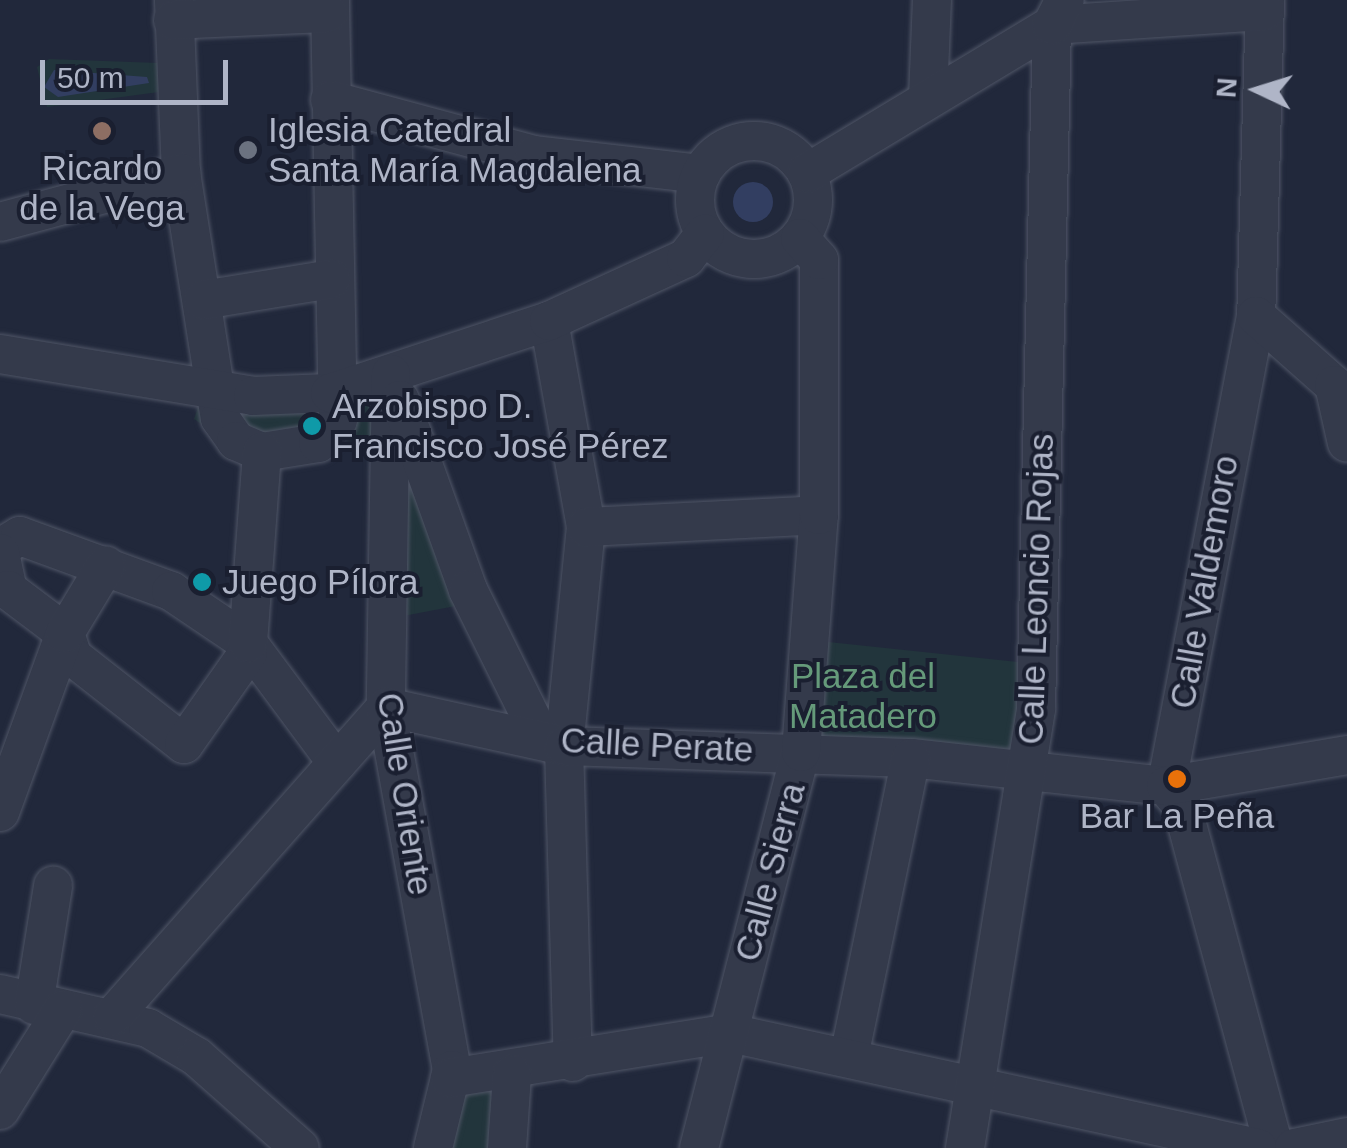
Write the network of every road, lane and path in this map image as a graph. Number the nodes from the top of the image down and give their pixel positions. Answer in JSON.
{"nodes":[{"id":1,"x":932,"y":0,"type":"edge"},
{"id":2,"x":1265,"y":5,"type":"edge"},
{"id":3,"x":329,"y":7,"type":"edge"},
{"id":4,"x":173,"y":10,"type":"edge"},
{"id":5,"x":1058,"y":12,"type":"edge"},
{"id":6,"x":928,"y":98,"type":"junction"},
{"id":7,"x":330,"y":100,"type":"junction"},
{"id":8,"x":181,"y":173,"type":"junction"},
{"id":9,"x":807,"y":173,"type":"junction"},
{"id":10,"x":701,"y":174,"type":"junction"},
{"id":11,"x":0,"y":222,"type":"edge"},
{"id":12,"x":705,"y":234,"type":"junction"},
{"id":13,"x":800,"y":238,"type":"junction"},
{"id":14,"x":331,"y":279,"type":"junction"},
{"id":15,"x":203,"y":300,"type":"junction"},
{"id":16,"x":1256,"y":316,"type":"junction"},
{"id":17,"x":549,"y":321,"type":"junction"},
{"id":18,"x":4,"y":366,"type":"edge"},
{"id":19,"x":391,"y":374,"type":"junction"},
{"id":20,"x":1340,"y":384,"type":"edge"},
{"id":21,"x":220,"y":391,"type":"junction"},
{"id":22,"x":333,"y":392,"type":"junction"},
{"id":23,"x":1347,"y":443,"type":"edge"},
{"id":24,"x":262,"y":452,"type":"junction"},
{"id":25,"x":820,"y":515,"type":"junction"},
{"id":26,"x":586,"y":527,"type":"junction"},
{"id":27,"x":0,"y":550,"type":"edge"},
{"id":28,"x":106,"y":565,"type":"junction"},
{"id":29,"x":65,"y":633,"type":"junction"},
{"id":30,"x":248,"y":648,"type":"junction"},
{"id":31,"x":386,"y":706,"type":"junction"},
{"id":32,"x":553,"y":742,"type":"junction"},
{"id":33,"x":801,"y":752,"type":"junction"},
{"id":34,"x":1347,"y":755,"type":"edge"},
{"id":35,"x":912,"y":758,"type":"junction"},
{"id":36,"x":337,"y":764,"type":"junction"},
{"id":37,"x":1028,"y":768,"type":"junction"},
{"id":38,"x":1166,"y":786,"type":"junction"},
{"id":39,"x":0,"y":812,"type":"edge"},
{"id":40,"x":53,"y":886,"type":"dead end"},
{"id":41,"x":32,"y":1003,"type":"edge"},
{"id":42,"x":113,"y":1016,"type":"junction"},
{"id":43,"x":730,"y":1032,"type":"junction"},
{"id":44,"x":848,"y":1056,"type":"junction"},
{"id":45,"x":573,"y":1062,"type":"junction"},
{"id":46,"x":512,"y":1074,"type":"junction"},
{"id":47,"x":450,"y":1078,"type":"junction"},
{"id":48,"x":978,"y":1083,"type":"junction"},
{"id":49,"x":0,"y":1110,"type":"edge"},
{"id":50,"x":1347,"y":1137,"type":"edge"},
{"id":51,"x":300,"y":1148,"type":"edge"},
{"id":52,"x":433,"y":1148,"type":"edge"},
{"id":53,"x":507,"y":1148,"type":"edge"},
{"id":54,"x":699,"y":1148,"type":"edge"},
{"id":55,"x":965,"y":1148,"type":"edge"},
{"id":56,"x":1258,"y":1148,"type":"edge"},
{"id":57,"x":1274,"y":1148,"type":"edge"},
{"id":58,"x":1294,"y":1148,"type":"edge"}],
"edges":[{"from":1,"to":6,"type":"street"},
{"from":2,"to":5,"type":"street"},
{"from":2,"to":16,"type":"street","name":"Calle Valdemoro"},
{"from":3,"to":4,"type":"street"},
{"from":3,"to":7,"type":"street"},
{"from":4,"to":8,"type":"street"},
{"from":5,"to":6,"type":"street"},
{"from":5,"to":37,"type":"street","name":"Calle Leoncio Rojas"},
{"from":6,"to":9,"type":"street"},
{"from":7,"to":10,"type":"street"},
{"from":7,"to":14,"type":"street"},
{"from":8,"to":11,"type":"street"},
{"from":8,"to":15,"type":"street"},
{"from":9,"to":10,"type":"street"},
{"from":9,"to":13,"type":"street"},
{"from":10,"to":12,"type":"street"},
{"from":12,"to":13,"type":"street"},
{"from":12,"to":17,"type":"street"},
{"from":13,"to":25,"type":"street","name":"Calle Sierra"},
{"from":14,"to":15,"type":"street"},
{"from":14,"to":22,"type":"street"},
{"from":15,"to":21,"type":"street"},
{"from":16,"to":20,"type":"street"},
{"from":16,"to":38,"type":"street","name":"Calle Valdemoro"},
{"from":17,"to":19,"type":"street"},
{"from":17,"to":26,"type":"street"},
{"from":18,"to":21,"type":"street"},
{"from":19,"to":22,"type":"street"},
{"from":19,"to":31,"type":"street","name":"Calle Oriente"},
{"from":19,"to":32,"type":"street"},
{"from":20,"to":23,"type":"street"},
{"from":21,"to":22,"type":"street"},
{"from":21,"to":24,"type":"street"},
{"from":22,"to":24,"type":"street"},
{"from":24,"to":30,"type":"street"},
{"from":25,"to":26,"type":"street"},
{"from":25,"to":33,"type":"street","name":"Calle Sierra"},
{"from":26,"to":32,"type":"street"},
{"from":27,"to":28,"type":"street"},
{"from":27,"to":29,"type":"street"},
{"from":28,"to":29,"type":"street"},
{"from":28,"to":30,"type":"street"},
{"from":29,"to":30,"type":"street"},
{"from":29,"to":39,"type":"street"},
{"from":30,"to":36,"type":"street"},
{"from":31,"to":32,"type":"street","name":"Calle Perate"},
{"from":31,"to":36,"type":"street"},
{"from":31,"to":47,"type":"street","name":"Calle Oriente"},
{"from":32,"to":33,"type":"street","name":"Calle Perate"},
{"from":32,"to":45,"type":"street"},
{"from":33,"to":35,"type":"street","name":"Calle Perate"},
{"from":33,"to":43,"type":"street","name":"Calle Sierra"},
{"from":34,"to":38,"type":"street","name":"Calle Perate"},
{"from":35,"to":37,"type":"street","name":"Calle Perate"},
{"from":35,"to":44,"type":"street"},
{"from":36,"to":42,"type":"street"},
{"from":37,"to":38,"type":"street","name":"Calle Perate"},
{"from":37,"to":48,"type":"street","name":"Calle Leoncio Rojas"},
{"from":38,"to":57,"type":"street"},
{"from":40,"to":41,"type":"street"},
{"from":41,"to":42,"type":"street"},
{"from":41,"to":49,"type":"street"},
{"from":42,"to":51,"type":"street"},
{"from":43,"to":44,"type":"street"},
{"from":43,"to":45,"type":"street"},
{"from":43,"to":54,"type":"street","name":"Calle Sierra"},
{"from":44,"to":48,"type":"street"},
{"from":45,"to":46,"type":"street"},
{"from":46,"to":47,"type":"street"},
{"from":46,"to":53,"type":"street"},
{"from":47,"to":52,"type":"street","name":"Calle Oriente"},
{"from":48,"to":55,"type":"street","name":"Calle Leoncio Rojas"},
{"from":48,"to":56,"type":"street"},
{"from":50,"to":58,"type":"street"}]}
